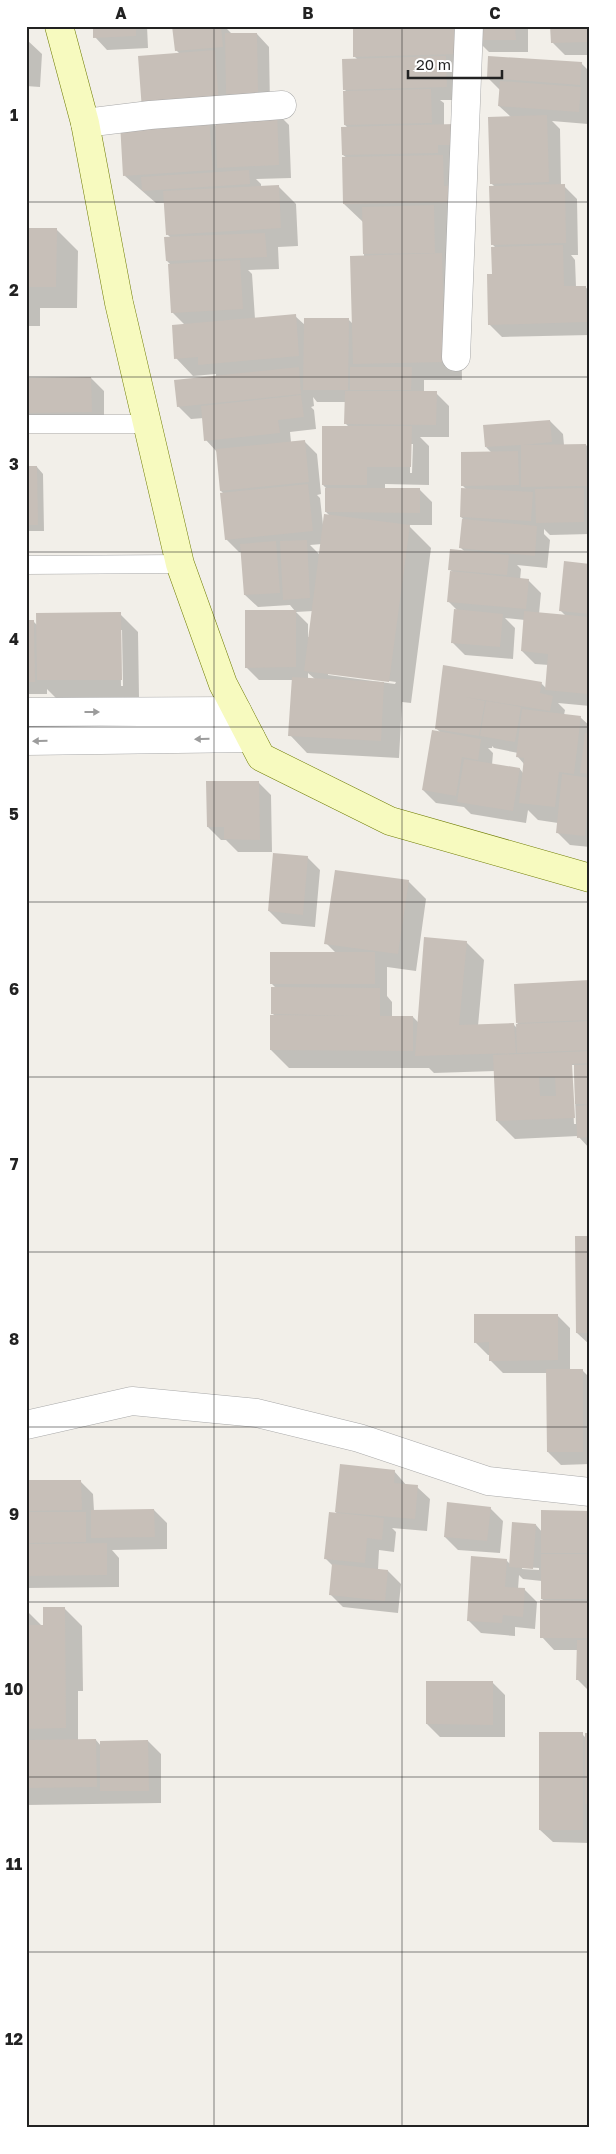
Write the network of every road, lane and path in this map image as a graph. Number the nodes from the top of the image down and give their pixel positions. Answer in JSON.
{"nodes":[{"id":1,"x":59,"y":26,"type":"edge"},
{"id":2,"x":469,"y":26,"type":"edge"},
{"id":3,"x":282,"y":105,"type":"dead end"},
{"id":4,"x":85,"y":123,"type":"junction"},
{"id":5,"x":456,"y":357,"type":"dead end"},
{"id":6,"x":26,"y":424,"type":"edge"},
{"id":7,"x":148,"y":424,"type":"junction"},
{"id":8,"x":180,"y":564,"type":"junction"},
{"id":9,"x":26,"y":565,"type":"edge"},
{"id":10,"x":237,"y":711,"type":"junction"},
{"id":11,"x":26,"y":712,"type":"edge"},
{"id":12,"x":251,"y":738,"type":"junction"},
{"id":13,"x":26,"y":741,"type":"edge"},
{"id":14,"x":590,"y":878,"type":"edge"},
{"id":15,"x":26,"y":1425,"type":"edge"},
{"id":16,"x":590,"y":1492,"type":"edge"}],
"edges":[{"from":1,"to":4,"type":"main road"},
{"from":2,"to":5,"type":"street"},
{"from":3,"to":4,"type":"street"},
{"from":4,"to":7,"type":"main road"},
{"from":6,"to":7,"type":"lane"},
{"from":7,"to":8,"type":"main road"},
{"from":8,"to":9,"type":"lane"},
{"from":8,"to":10,"type":"main road"},
{"from":11,"to":10,"type":"street","one_way":true},
{"from":10,"to":12,"type":"main road"},
{"from":12,"to":13,"type":"street","one_way":true},
{"from":12,"to":14,"type":"main road"},
{"from":15,"to":16,"type":"street"}]}
